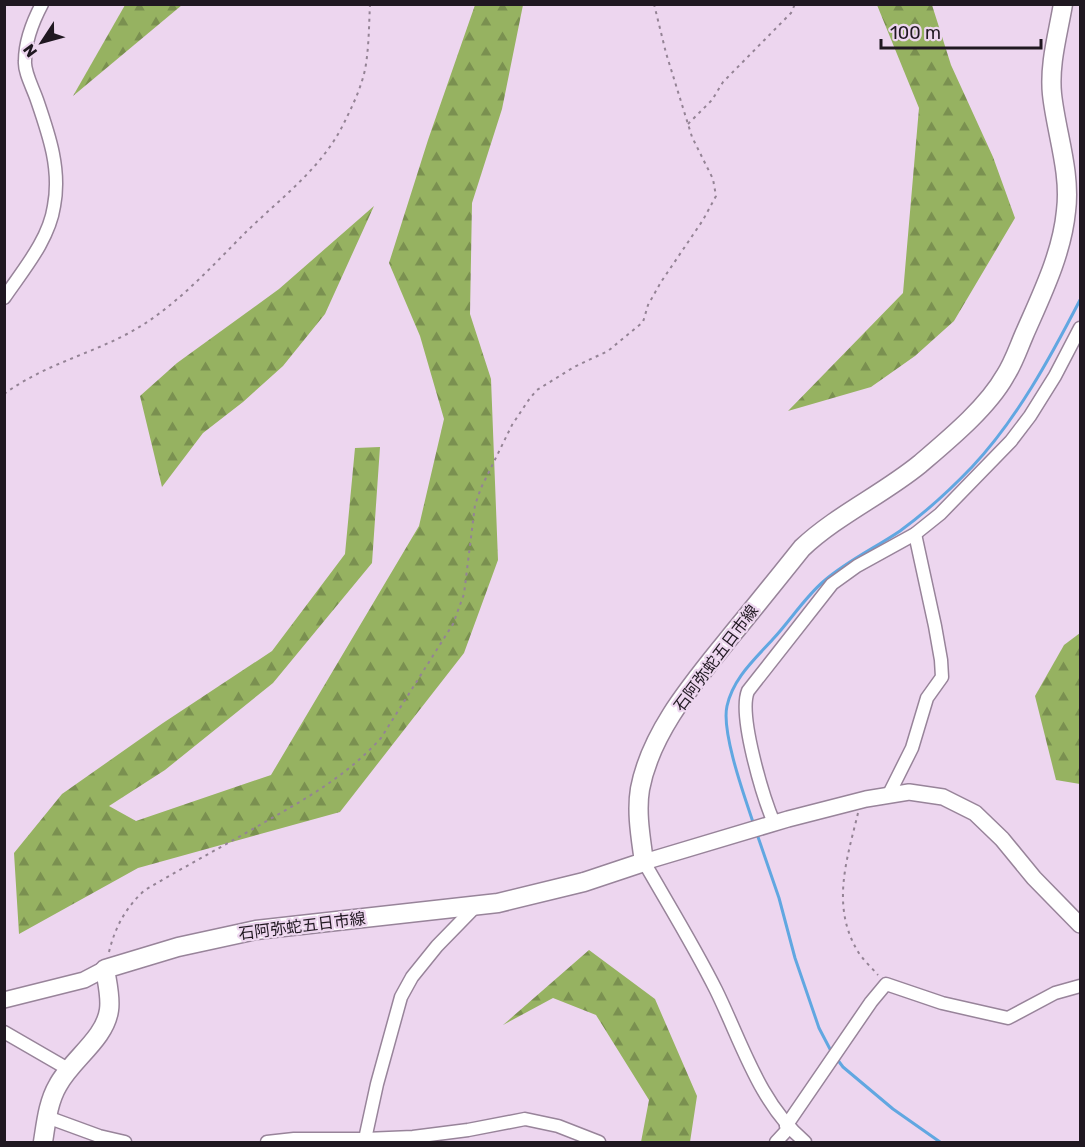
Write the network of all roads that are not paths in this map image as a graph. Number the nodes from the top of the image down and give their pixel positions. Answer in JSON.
{"nodes":[{"id":1,"x":42,"y":4,"type":"edge"},
{"id":2,"x":1063,"y":4,"type":"edge"},
{"id":3,"x":4,"y":298,"type":"edge"},
{"id":4,"x":1080,"y":328,"type":"edge"},
{"id":5,"x":915,"y":534,"type":"junction"},
{"id":6,"x":888,"y":796,"type":"junction"},
{"id":7,"x":774,"y":823,"type":"junction"},
{"id":8,"x":644,"y":862,"type":"junction"},
{"id":9,"x":477,"y":905,"type":"junction"},
{"id":10,"x":1080,"y":925,"type":"edge"},
{"id":11,"x":105,"y":969,"type":"junction"},
{"id":12,"x":1080,"y":986,"type":"edge"},
{"id":13,"x":4,"y":1000,"type":"edge"},
{"id":14,"x":4,"y":1032,"type":"edge"},
{"id":15,"x":68,"y":1069,"type":"junction"},
{"id":16,"x":47,"y":1117,"type":"junction"},
{"id":17,"x":787,"y":1127,"type":"junction"},
{"id":18,"x":361,"y":1140,"type":"edge"},
{"id":19,"x":44,"y":1143,"type":"edge"},
{"id":20,"x":125,"y":1143,"type":"edge"},
{"id":21,"x":267,"y":1143,"type":"edge"},
{"id":22,"x":598,"y":1143,"type":"edge"},
{"id":23,"x":776,"y":1143,"type":"edge"},
{"id":24,"x":805,"y":1143,"type":"edge"}],
"edges":[{"from":1,"to":3,"type":"street"},
{"from":2,"to":8,"type":"main road","name":"石阿弥蛇五日市線"},
{"from":4,"to":5,"type":"street"},
{"from":5,"to":6,"type":"street"},
{"from":5,"to":7,"type":"street"},
{"from":6,"to":7,"type":"street"},
{"from":6,"to":10,"type":"street"},
{"from":7,"to":8,"type":"street"},
{"from":8,"to":9,"type":"main road","name":"石阿弥蛇五日市線"},
{"from":8,"to":17,"type":"street"},
{"from":9,"to":11,"type":"main road","name":"石阿弥蛇五日市線"},
{"from":9,"to":18,"type":"street"},
{"from":11,"to":13,"type":"street"},
{"from":11,"to":15,"type":"main road"},
{"from":12,"to":17,"type":"street"},
{"from":14,"to":15,"type":"street"},
{"from":15,"to":16,"type":"main road"},
{"from":16,"to":19,"type":"main road"},
{"from":16,"to":20,"type":"street"},
{"from":17,"to":23,"type":"street"},
{"from":17,"to":24,"type":"street"},
{"from":18,"to":21,"type":"street"},
{"from":18,"to":22,"type":"street"}]}
